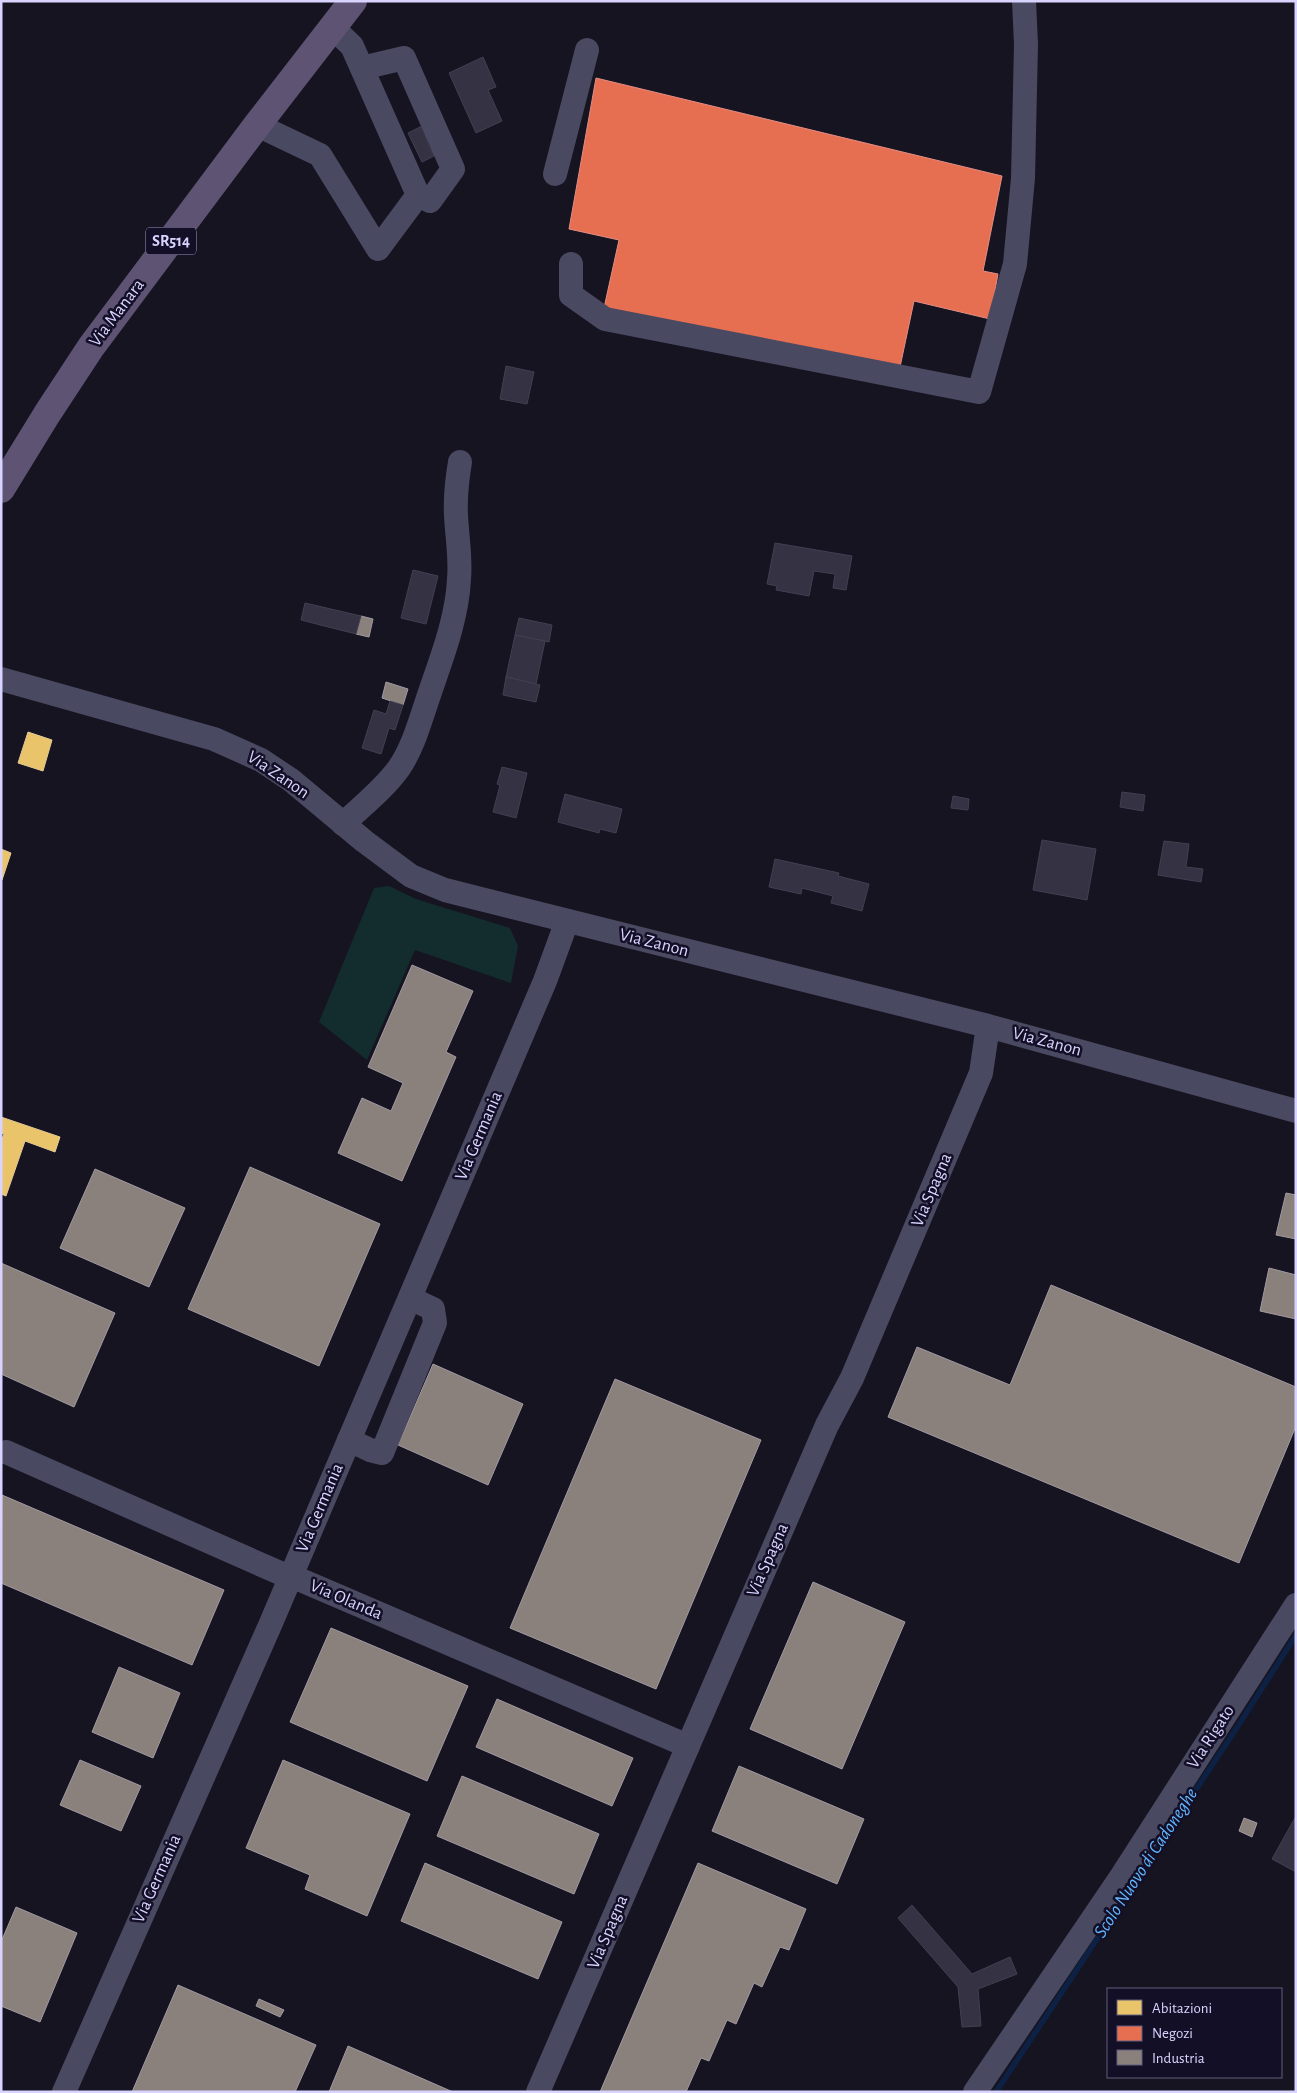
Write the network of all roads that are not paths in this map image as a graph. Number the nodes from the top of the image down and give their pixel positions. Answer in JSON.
{"nodes":[{"id":1,"x":353,"y":1,"type":"edge"},
{"id":2,"x":1024,"y":1,"type":"edge"},
{"id":3,"x":332,"y":27,"type":"junction"},
{"id":4,"x":587,"y":50,"type":"dead end"},
{"id":5,"x":362,"y":68,"type":"junction"},
{"id":6,"x":257,"y":125,"type":"junction"},
{"id":7,"x":555,"y":174,"type":"dead end"},
{"id":8,"x":418,"y":195,"type":"junction"},
{"id":9,"x":571,"y":264,"type":"dead end"},
{"id":10,"x":460,"y":462,"type":"dead end"},
{"id":11,"x":1,"y":489,"type":"edge"},
{"id":12,"x":1,"y":674,"type":"edge"},
{"id":13,"x":1,"y":679,"type":"edge"},
{"id":14,"x":50,"y":693,"type":"junction"},
{"id":15,"x":342,"y":824,"type":"junction"},
{"id":16,"x":567,"y":921,"type":"junction"},
{"id":17,"x":988,"y":1026,"type":"junction"},
{"id":18,"x":1296,"y":1110,"type":"edge"},
{"id":19,"x":410,"y":1298,"type":"junction"},
{"id":20,"x":349,"y":1440,"type":"junction"},
{"id":21,"x":6,"y":1452,"type":"dead end"},
{"id":22,"x":291,"y":1577,"type":"junction"},
{"id":23,"x":1296,"y":1605,"type":"edge"},
{"id":24,"x":688,"y":1746,"type":"junction"},
{"id":25,"x":64,"y":2092,"type":"edge"},
{"id":26,"x":538,"y":2092,"type":"edge"},
{"id":27,"x":975,"y":2092,"type":"edge"}],
"edges":[{"from":1,"to":3,"type":"main road","name":"Via Manara","number":"SR514"},
{"from":2,"to":9,"type":"street"},
{"from":3,"to":5,"type":"street"},
{"from":3,"to":6,"type":"main road","name":"Via Manara","number":"SR514"},
{"from":4,"to":7,"type":"street"},
{"from":5,"to":8,"type":"street"},
{"from":5,"to":8,"type":"street"},
{"from":6,"to":8,"type":"street"},
{"from":6,"to":11,"type":"main road","name":"Via Manara","number":"SR514"},
{"from":10,"to":15,"type":"street"},
{"from":12,"to":14,"type":"street","name":"Via Zanon"},
{"from":13,"to":14,"type":"street","name":"Via Zanon"},
{"from":14,"to":15,"type":"street","name":"Via Zanon"},
{"from":15,"to":16,"type":"street","name":"Via Zanon"},
{"from":16,"to":17,"type":"street","name":"Via Zanon"},
{"from":16,"to":19,"type":"street","name":"Via Germania"},
{"from":17,"to":18,"type":"street","name":"Via Zanon"},
{"from":17,"to":24,"type":"street","name":"Via Spagna"},
{"from":19,"to":20,"type":"street","name":"Via Germania"},
{"from":19,"to":20,"type":"street"},
{"from":20,"to":22,"type":"street","name":"Via Germania"},
{"from":21,"to":22,"type":"street","name":"Via Olanda"},
{"from":22,"to":24,"type":"street","name":"Via Olanda"},
{"from":22,"to":25,"type":"street","name":"Via Germania"},
{"from":23,"to":27,"type":"street","name":"Via Rigato"},
{"from":24,"to":26,"type":"street","name":"Via Spagna"}]}
